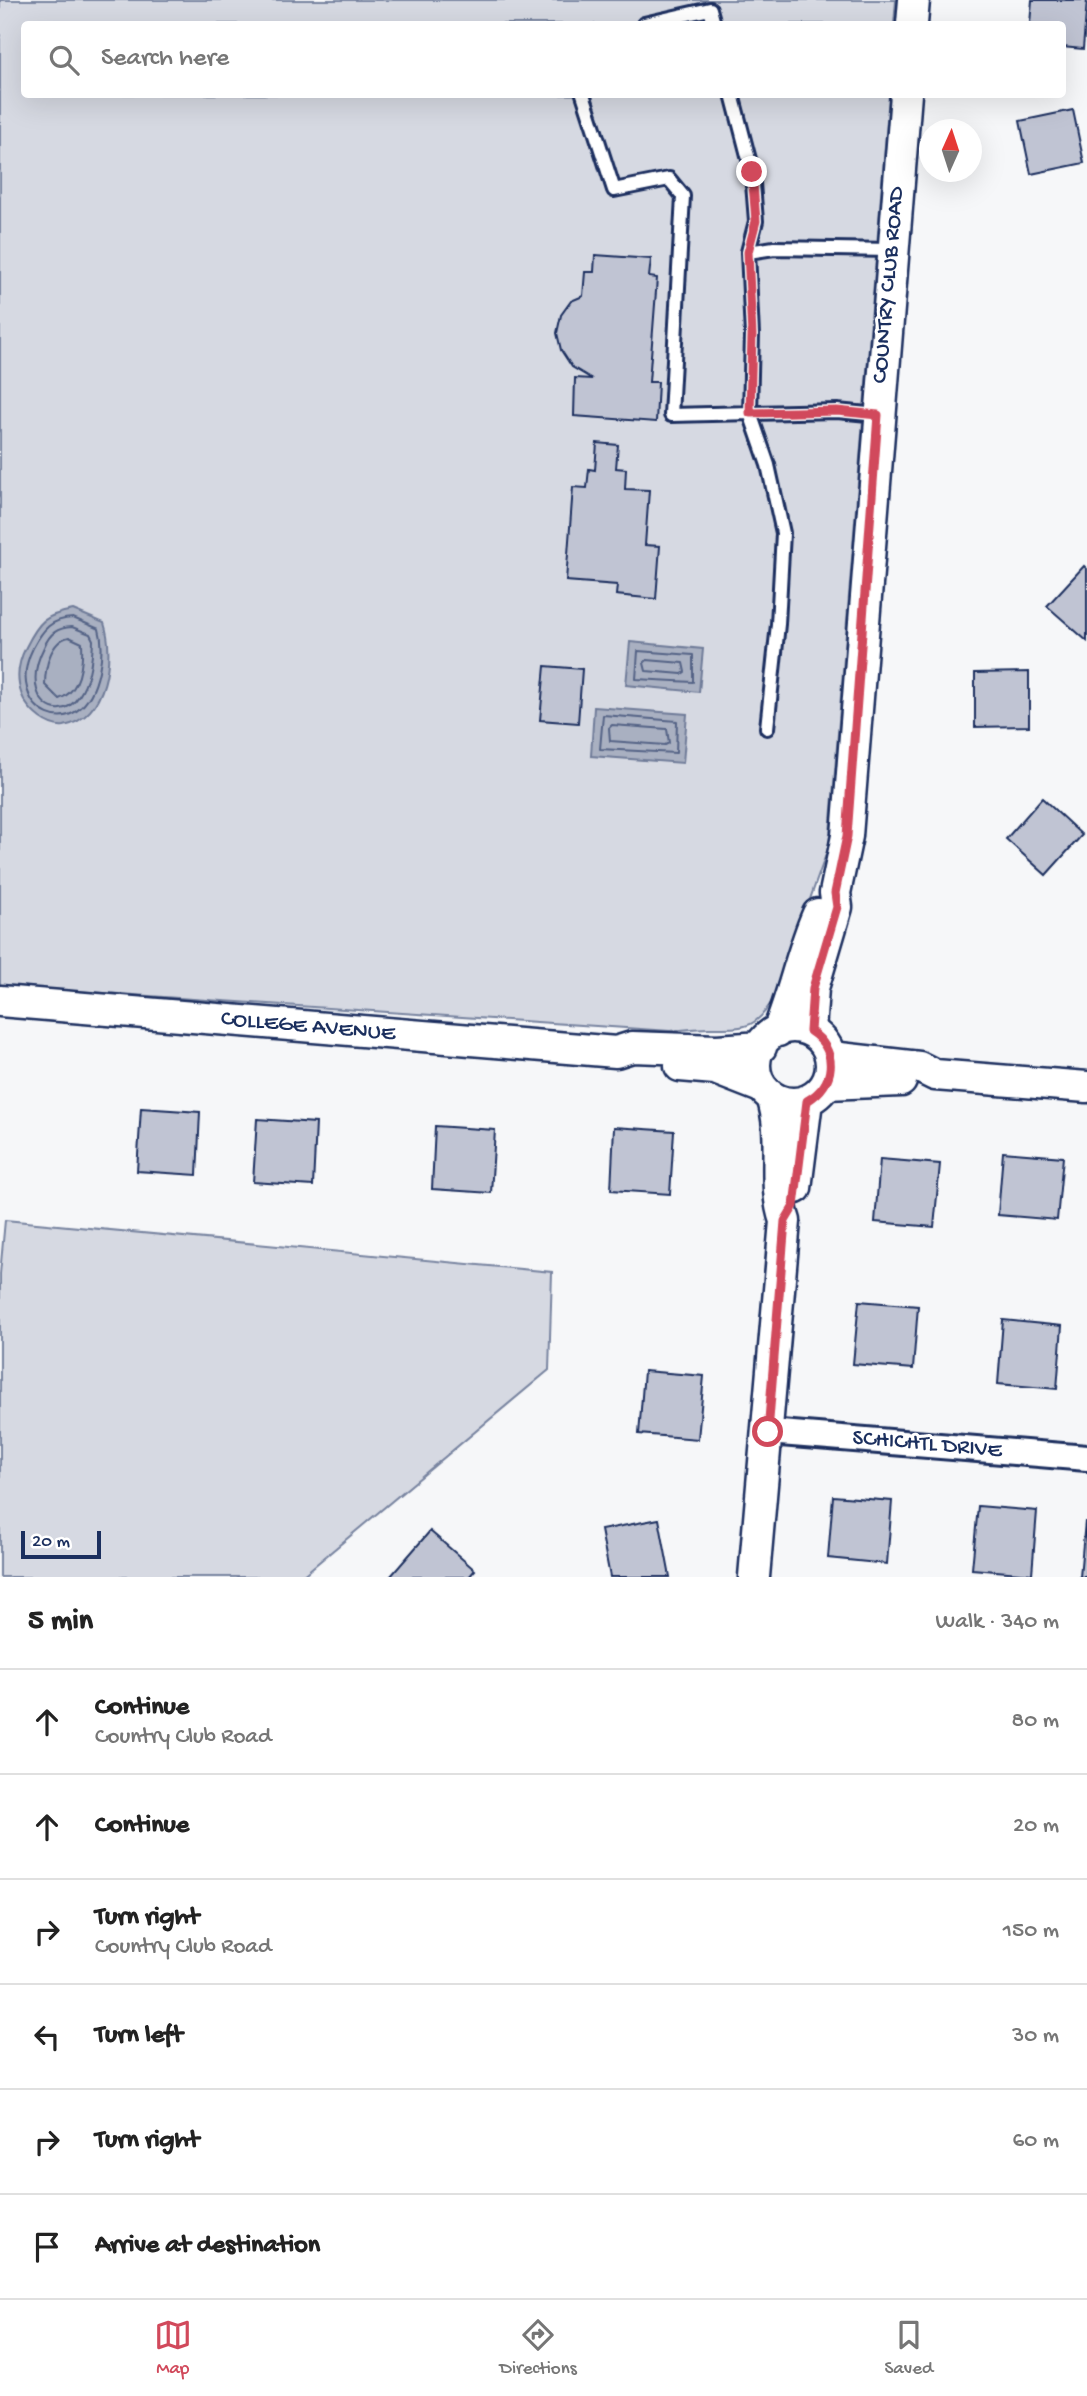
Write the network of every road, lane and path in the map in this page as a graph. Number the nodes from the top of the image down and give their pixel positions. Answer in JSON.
{"nodes":[{"id":1,"x":914,"y":0,"type":"edge"},
{"id":2,"x":657,"y":21,"type":"edge"},
{"id":3,"x":713,"y":21,"type":"edge"},
{"id":4,"x":912,"y":21,"type":"edge"},
{"id":5,"x":584,"y":98,"type":"edge"},
{"id":6,"x":733,"y":98,"type":"edge"},
{"id":7,"x":906,"y":98,"type":"edge"},
{"id":8,"x":892,"y":250,"type":"junction"},
{"id":9,"x":748,"y":252,"type":"junction"},
{"id":10,"x":750,"y":413,"type":"junction"},
{"id":11,"x":878,"y":415,"type":"junction"},
{"id":12,"x":767,"y":728,"type":"dead end"},
{"id":13,"x":835,"y":893,"type":"junction"},
{"id":14,"x":0,"y":1002,"type":"edge"},
{"id":15,"x":810,"y":1031,"type":"junction"},
{"id":16,"x":769,"y":1039,"type":"junction"},
{"id":17,"x":616,"y":1052,"type":"junction"},
{"id":18,"x":821,"y":1081,"type":"junction"},
{"id":19,"x":1087,"y":1087,"type":"edge"},
{"id":20,"x":766,"y":1092,"type":"junction"},
{"id":21,"x":785,"y":1221,"type":"junction"},
{"id":22,"x":768,"y":1432,"type":"junction"},
{"id":23,"x":1087,"y":1458,"type":"edge"},
{"id":24,"x":754,"y":1577,"type":"edge"}],
"edges":[{"from":1,"to":4,"type":"street"},
{"from":2,"to":3,"type":"lane"},
{"from":5,"to":10,"type":"lane"},
{"from":6,"to":9,"type":"lane"},
{"from":7,"to":8,"type":"street","name":"COUNTRY CLUB ROAD"},
{"from":8,"to":9,"type":"lane"},
{"from":8,"to":11,"type":"street","name":"COUNTRY CLUB ROAD"},
{"from":9,"to":10,"type":"lane"},
{"from":10,"to":11,"type":"lane"},
{"from":10,"to":12,"type":"lane"},
{"from":11,"to":13,"type":"street","name":"COUNTRY CLUB ROAD"},
{"from":13,"to":15,"type":"street","name":"COUNTRY CLUB ROAD"},
{"from":13,"to":16,"type":"street","name":"COUNTRY CLUB ROAD"},
{"from":14,"to":17,"type":"street","name":"COLLEGE AVENUE"},
{"from":15,"to":16,"type":"street"},
{"from":15,"to":18,"type":"street"},
{"from":16,"to":17,"type":"street","name":"COLLEGE AVENUE"},
{"from":16,"to":20,"type":"street"},
{"from":17,"to":20,"type":"street","name":"COLLEGE AVENUE"},
{"from":18,"to":19,"type":"street"},
{"from":18,"to":20,"type":"street"},
{"from":18,"to":21,"type":"street"},
{"from":20,"to":21,"type":"street"},
{"from":21,"to":22,"type":"street"},
{"from":22,"to":23,"type":"street","name":"SCHICHTL DRIVE"},
{"from":22,"to":24,"type":"street"}]}
